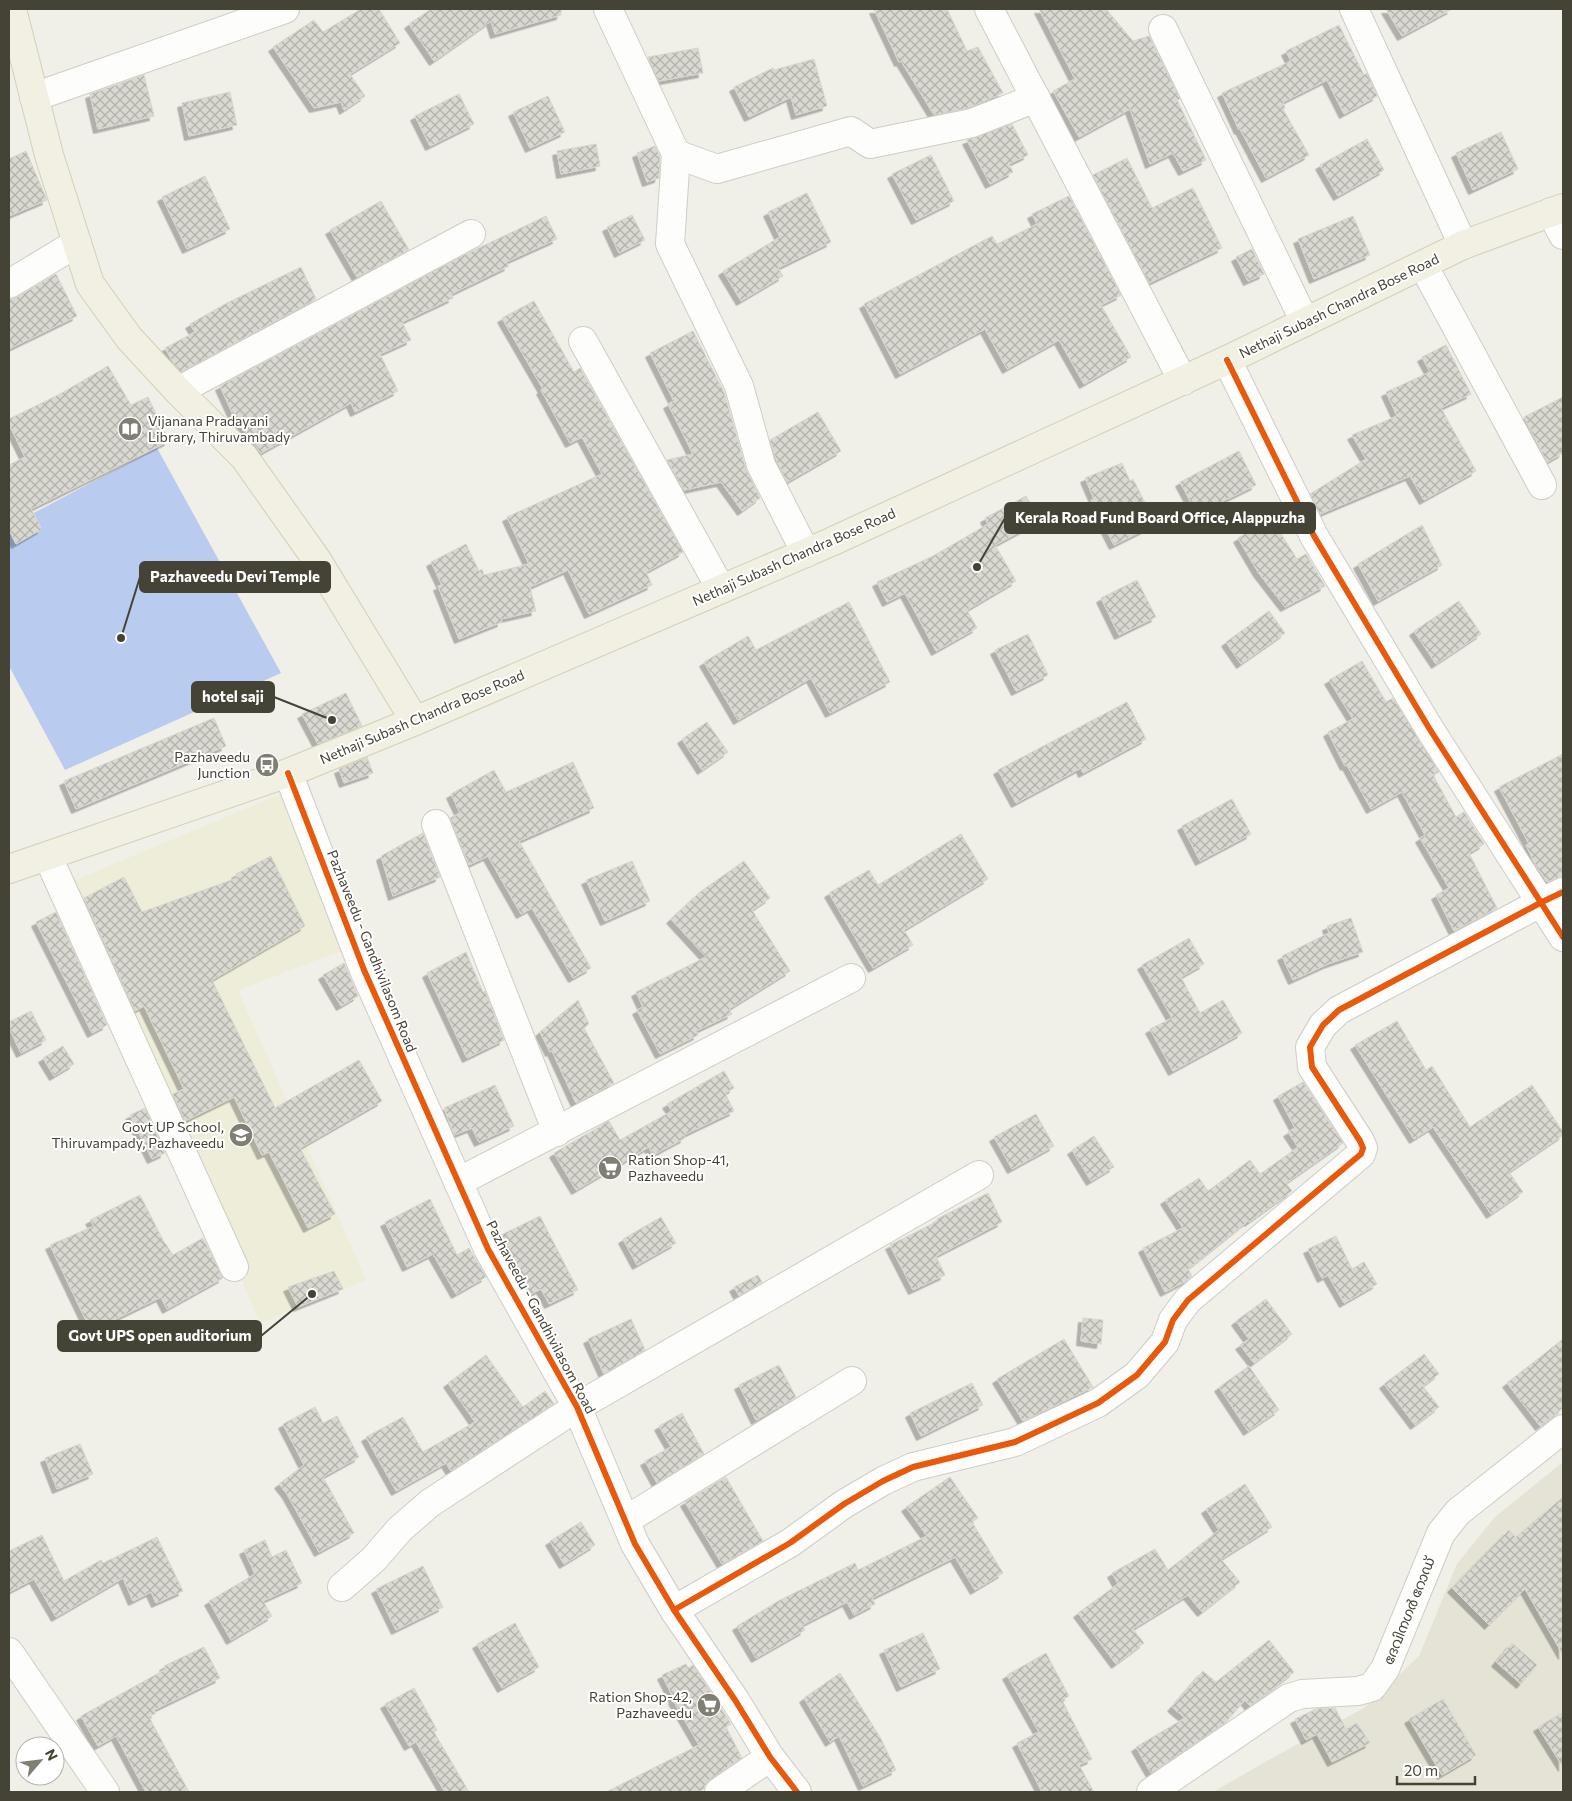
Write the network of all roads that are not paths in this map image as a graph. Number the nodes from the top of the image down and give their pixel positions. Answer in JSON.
{"nodes":[{"id":1,"x":12,"y":9,"type":"edge"},
{"id":2,"x":286,"y":9,"type":"edge"},
{"id":3,"x":608,"y":9,"type":"edge"},
{"id":4,"x":989,"y":9,"type":"edge"},
{"id":5,"x":1354,"y":9,"type":"edge"},
{"id":6,"x":1163,"y":29,"type":"dead end"},
{"id":7,"x":34,"y":97,"type":"junction"},
{"id":8,"x":1036,"y":98,"type":"junction"},
{"id":9,"x":676,"y":154,"type":"junction"},
{"id":10,"x":1559,"y":218,"type":"edge"},
{"id":11,"x":471,"y":234,"type":"dead end"},
{"id":12,"x":77,"y":243,"type":"junction"},
{"id":13,"x":1463,"y":245,"type":"junction"},
{"id":14,"x":1423,"y":265,"type":"junction"},
{"id":15,"x":9,"y":284,"type":"edge"},
{"id":16,"x":1305,"y":322,"type":"junction"},
{"id":17,"x":583,"y":341,"type":"dead end"},
{"id":18,"x":1227,"y":360,"type":"junction"},
{"id":19,"x":1183,"y":381,"type":"junction"},
{"id":20,"x":178,"y":391,"type":"junction"},
{"id":21,"x":1542,"y":485,"type":"dead end"},
{"id":22,"x":806,"y":553,"type":"junction"},
{"id":23,"x":721,"y":589,"type":"junction"},
{"id":24,"x":415,"y":720,"type":"junction"},
{"id":25,"x":288,"y":773,"type":"junction"},
{"id":26,"x":436,"y":824,"type":"dead end"},
{"id":27,"x":48,"y":857,"type":"junction"},
{"id":28,"x":9,"y":869,"type":"edge"},
{"id":29,"x":1552,"y":897,"type":"edge"},
{"id":30,"x":1563,"y":937,"type":"edge"},
{"id":31,"x":851,"y":978,"type":"dead end"},
{"id":32,"x":556,"y":1132,"type":"junction"},
{"id":33,"x":979,"y":1175,"type":"dead end"},
{"id":34,"x":458,"y":1182,"type":"junction"},
{"id":35,"x":234,"y":1267,"type":"dead end"},
{"id":36,"x":852,"y":1381,"type":"dead end"},
{"id":37,"x":577,"y":1407,"type":"junction"},
{"id":38,"x":1563,"y":1429,"type":"edge"},
{"id":39,"x":626,"y":1520,"type":"junction"},
{"id":40,"x":342,"y":1586,"type":"dead end"},
{"id":41,"x":674,"y":1610,"type":"junction"},
{"id":42,"x":9,"y":1652,"type":"edge"},
{"id":43,"x":770,"y":1757,"type":"junction"},
{"id":44,"x":1156,"y":1791,"type":"edge"},
{"id":45,"x":105,"y":1792,"type":"edge"},
{"id":46,"x":719,"y":1792,"type":"edge"},
{"id":47,"x":797,"y":1792,"type":"edge"}],
"edges":[{"from":1,"to":7,"type":"main road"},
{"from":2,"to":7,"type":"street"},
{"from":3,"to":9,"type":"street"},
{"from":4,"to":8,"type":"street"},
{"from":5,"to":13,"type":"street"},
{"from":6,"to":16,"type":"street"},
{"from":7,"to":12,"type":"main road"},
{"from":8,"to":9,"type":"street"},
{"from":8,"to":19,"type":"street"},
{"from":9,"to":22,"type":"street"},
{"from":10,"to":13,"type":"main road","name":"Nethaji Subash Chandra Bose Road"},
{"from":11,"to":20,"type":"street"},
{"from":12,"to":15,"type":"street"},
{"from":12,"to":20,"type":"main road"},
{"from":13,"to":14,"type":"main road","name":"Nethaji Subash Chandra Bose Road"},
{"from":14,"to":16,"type":"main road","name":"Nethaji Subash Chandra Bose Road"},
{"from":14,"to":21,"type":"street"},
{"from":16,"to":18,"type":"main road","name":"Nethaji Subash Chandra Bose Road"},
{"from":17,"to":23,"type":"street"},
{"from":18,"to":19,"type":"main road","name":"Nethaji Subash Chandra Bose Road"},
{"from":18,"to":29,"type":"street"},
{"from":19,"to":22,"type":"main road","name":"Nethaji Subash Chandra Bose Road"},
{"from":20,"to":24,"type":"main road"},
{"from":22,"to":23,"type":"main road","name":"Nethaji Subash Chandra Bose Road"},
{"from":23,"to":24,"type":"main road","name":"Nethaji Subash Chandra Bose Road"},
{"from":24,"to":25,"type":"main road","name":"Nethaji Subash Chandra Bose Road"},
{"from":25,"to":27,"type":"main road","name":"Nethaji Subash Chandra Bose Road"},
{"from":25,"to":34,"type":"street","name":"Pazhaveedu - Gandhivilasom Road"},
{"from":26,"to":32,"type":"street"},
{"from":27,"to":28,"type":"main road","name":"Nethaji Subash Chandra Bose Road"},
{"from":27,"to":35,"type":"street"},
{"from":29,"to":30,"type":"street"},
{"from":29,"to":41,"type":"street"},
{"from":31,"to":32,"type":"street"},
{"from":32,"to":34,"type":"street"},
{"from":33,"to":37,"type":"street"},
{"from":34,"to":37,"type":"street","name":"Pazhaveedu - Gandhivilasom Road"},
{"from":36,"to":39,"type":"street"},
{"from":37,"to":39,"type":"street","name":"Pazhaveedu - Gandhivilasom Road"},
{"from":37,"to":40,"type":"street"},
{"from":38,"to":44,"type":"street","name":"ദേവിനഗർ റോഡ്"},
{"from":39,"to":41,"type":"street","name":"Pazhaveedu - Gandhivilasom Road"},
{"from":41,"to":43,"type":"street","name":"Pazhaveedu - Gandhivilasom Road"},
{"from":42,"to":45,"type":"street"},
{"from":43,"to":46,"type":"street"},
{"from":43,"to":47,"type":"street","name":"Pazhaveedu - Gandhivilasom Road"}]}
